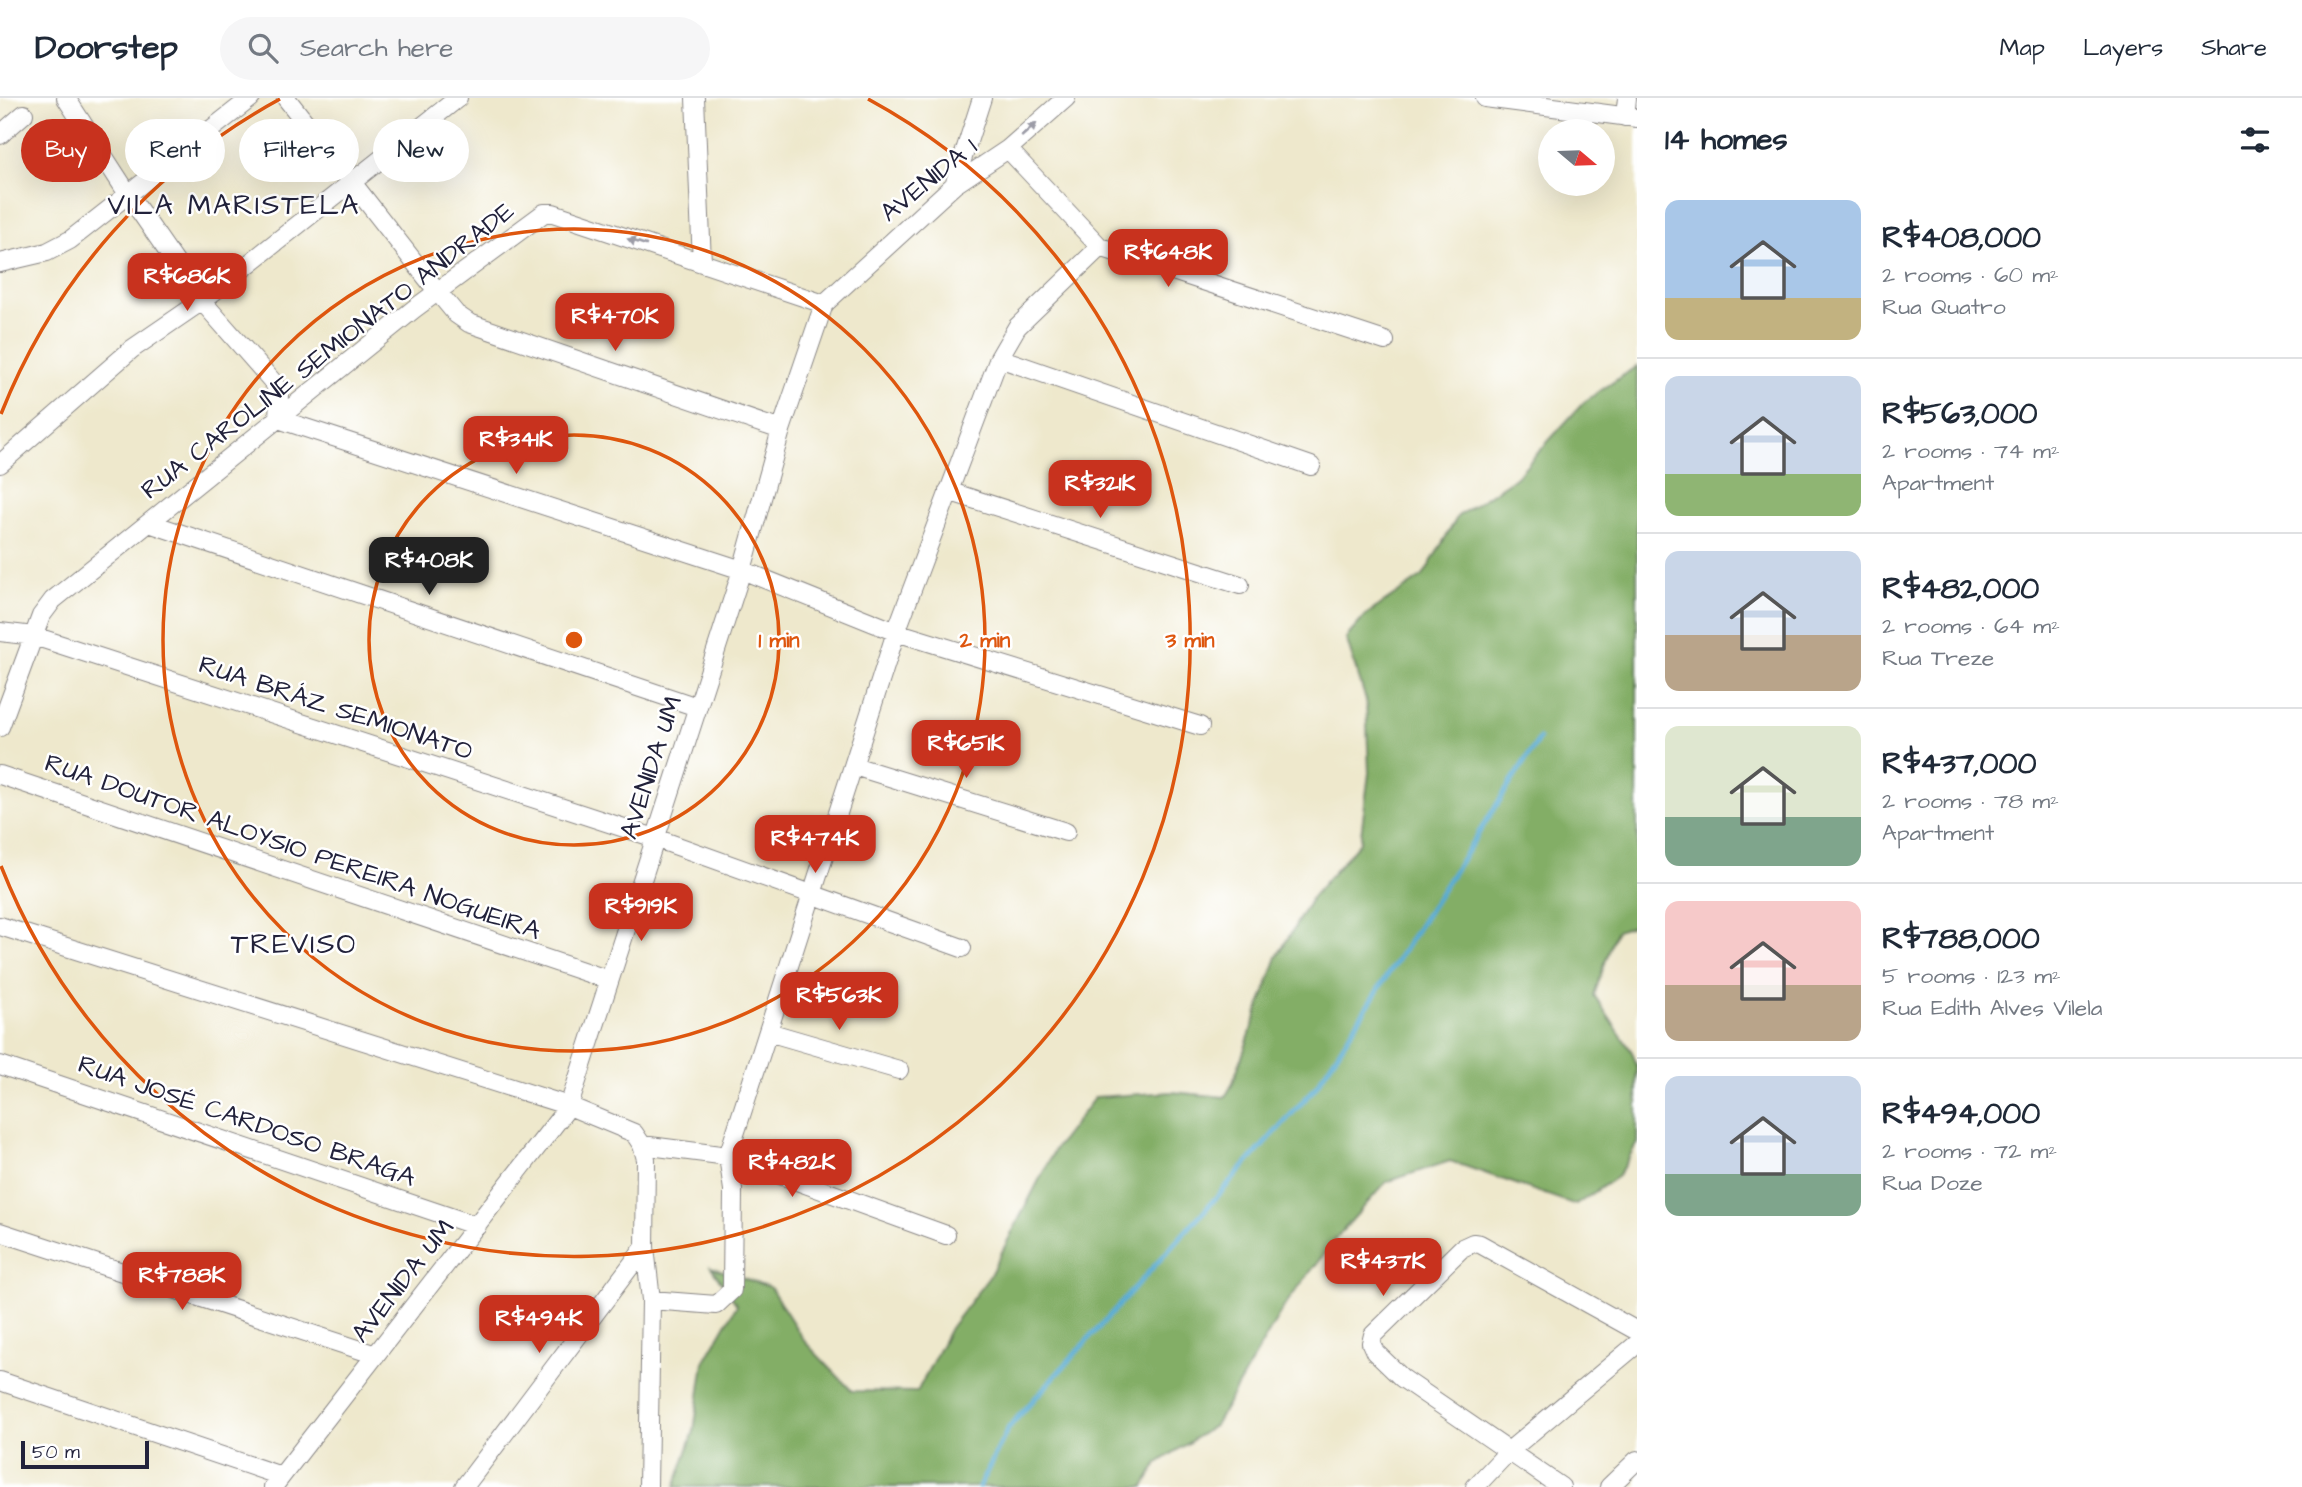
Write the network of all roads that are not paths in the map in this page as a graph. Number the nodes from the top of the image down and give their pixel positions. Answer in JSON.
{"nodes":[{"id":1,"x":66,"y":98,"type":"edge"},
{"id":2,"x":251,"y":98,"type":"edge"},
{"id":3,"x":286,"y":98,"type":"edge"},
{"id":4,"x":458,"y":98,"type":"edge"},
{"id":5,"x":695,"y":98,"type":"edge"},
{"id":6,"x":982,"y":98,"type":"edge"},
{"id":7,"x":1066,"y":98,"type":"edge"},
{"id":8,"x":1486,"y":98,"type":"edge"},
{"id":9,"x":1627,"y":98,"type":"edge"},
{"id":10,"x":24,"y":114,"type":"dead end"},
{"id":11,"x":1631,"y":117,"type":"edge"},
{"id":12,"x":302,"y":119,"type":"edge"},
{"id":13,"x":0,"y":135,"type":"edge"},
{"id":14,"x":1008,"y":149,"type":"junction"},
{"id":15,"x":359,"y":176,"type":"edge"},
{"id":16,"x":351,"y":182,"type":"joint"},
{"id":17,"x":954,"y":185,"type":"junction"},
{"id":18,"x":128,"y":194,"type":"junction"},
{"id":19,"x":1100,"y":247,"type":"junction"},
{"id":20,"x":0,"y":263,"type":"edge"},
{"id":21,"x":702,"y":263,"type":"junction"},
{"id":22,"x":437,"y":291,"type":"junction"},
{"id":23,"x":202,"y":301,"type":"junction"},
{"id":24,"x":824,"y":304,"type":"junction"},
{"id":25,"x":1385,"y":341,"type":"dead end"},
{"id":26,"x":999,"y":358,"type":"junction"},
{"id":27,"x":278,"y":419,"type":"junction"},
{"id":28,"x":781,"y":430,"type":"junction"},
{"id":29,"x":0,"y":464,"type":"edge"},
{"id":30,"x":1311,"y":466,"type":"dead end"},
{"id":31,"x":948,"y":492,"type":"junction"},
{"id":32,"x":149,"y":523,"type":"junction"},
{"id":33,"x":742,"y":570,"type":"junction"},
{"id":34,"x":1240,"y":585,"type":"dead end"},
{"id":35,"x":1,"y":629,"type":"edge"},
{"id":36,"x":897,"y":632,"type":"junction"},
{"id":37,"x":34,"y":636,"type":"junction"},
{"id":38,"x":697,"y":707,"type":"junction"},
{"id":39,"x":1200,"y":726,"type":"dead end"},
{"id":40,"x":0,"y":727,"type":"edge"},
{"id":41,"x":854,"y":766,"type":"junction"},
{"id":42,"x":0,"y":775,"type":"edge"},
{"id":43,"x":1066,"y":832,"type":"dead end"},
{"id":44,"x":655,"y":838,"type":"junction"},
{"id":45,"x":813,"y":895,"type":"junction"},
{"id":46,"x":0,"y":926,"type":"edge"},
{"id":47,"x":962,"y":948,"type":"dead end"},
{"id":48,"x":609,"y":980,"type":"junction"},
{"id":49,"x":768,"y":1032,"type":"junction"},
{"id":50,"x":0,"y":1065,"type":"edge"},
{"id":51,"x":899,"y":1070,"type":"dead end"},
{"id":52,"x":569,"y":1106,"type":"junction"},
{"id":53,"x":642,"y":1145,"type":"junction"},
{"id":54,"x":728,"y":1156,"type":"junction"},
{"id":55,"x":477,"y":1226,"type":"junction"},
{"id":56,"x":0,"y":1233,"type":"edge"},
{"id":57,"x":946,"y":1235,"type":"dead end"},
{"id":58,"x":645,"y":1247,"type":"junction"},
{"id":59,"x":651,"y":1300,"type":"junction"},
{"id":60,"x":1637,"y":1331,"type":"edge"},
{"id":61,"x":1637,"y":1344,"type":"edge"},
{"id":62,"x":376,"y":1355,"type":"junction"},
{"id":63,"x":0,"y":1381,"type":"edge"},
{"id":64,"x":1509,"y":1451,"type":"junction"},
{"id":65,"x":1637,"y":1460,"type":"edge"},
{"id":66,"x":277,"y":1481,"type":"edge"},
{"id":67,"x":464,"y":1487,"type":"edge"},
{"id":68,"x":648,"y":1487,"type":"edge"},
{"id":69,"x":1475,"y":1487,"type":"edge"},
{"id":70,"x":1561,"y":1487,"type":"edge"},
{"id":71,"x":1609,"y":1487,"type":"edge"}],
"edges":[{"from":1,"to":18,"type":"street"},
{"from":2,"to":18,"type":"street"},
{"from":3,"to":12,"type":"street"},
{"from":4,"to":15,"type":"street"},
{"from":5,"to":21,"type":"street"},
{"from":6,"to":17,"type":"street"},
{"from":14,"to":7,"type":"street","name":"AVENIDA 1","one_way":true},
{"from":8,"to":11,"type":"street"},
{"from":9,"to":11,"type":"street"},
{"from":10,"to":13,"type":"street"},
{"from":14,"to":17,"type":"street","name":"AVENIDA 1"},
{"from":14,"to":19,"type":"street"},
{"from":16,"to":22,"type":"street"},
{"from":16,"to":23,"type":"street"},
{"from":17,"to":24,"type":"street","name":"AVENIDA 1"},
{"from":18,"to":20,"type":"street"},
{"from":18,"to":23,"type":"street"},
{"from":19,"to":25,"type":"street"},
{"from":19,"to":26,"type":"street"},
{"from":21,"to":22,"type":"street","name":"RUA CAROLINE SEMIONATO ANDRADE","one_way":true},
{"from":21,"to":24,"type":"street","name":"RUA CAROLINE SEMIONATO ANDRADE"},
{"from":22,"to":27,"type":"street","name":"RUA CAROLINE SEMIONATO ANDRADE"},
{"from":22,"to":28,"type":"street"},
{"from":23,"to":27,"type":"street"},
{"from":23,"to":29,"type":"street"},
{"from":24,"to":28,"type":"street","name":"AVENIDA UM"},
{"from":26,"to":30,"type":"street"},
{"from":26,"to":31,"type":"street"},
{"from":27,"to":32,"type":"street","name":"RUA CAROLINE SEMIONATO ANDRADE"},
{"from":27,"to":33,"type":"street"},
{"from":28,"to":33,"type":"street","name":"AVENIDA UM"},
{"from":31,"to":34,"type":"street"},
{"from":31,"to":36,"type":"street"},
{"from":32,"to":37,"type":"street","name":"RUA CAROLINE SEMIONATO ANDRADE"},
{"from":32,"to":38,"type":"street"},
{"from":33,"to":36,"type":"street"},
{"from":33,"to":38,"type":"street","name":"AVENIDA UM"},
{"from":35,"to":37,"type":"street","name":"RUA BRÁZ SEMIONATO"},
{"from":36,"to":39,"type":"street"},
{"from":36,"to":41,"type":"street"},
{"from":37,"to":40,"type":"street","name":"RUA CAROLINE SEMIONATO ANDRADE"},
{"from":37,"to":44,"type":"street","name":"RUA BRÁZ SEMIONATO"},
{"from":38,"to":44,"type":"street","name":"AVENIDA UM"},
{"from":41,"to":43,"type":"street"},
{"from":41,"to":45,"type":"street"},
{"from":42,"to":48,"type":"street","name":"RUA DOUTOR ALOYSIO PEREIRA NOGUEIRA"},
{"from":44,"to":45,"type":"street","name":"RUA BRÁZ SEMIONATO"},
{"from":44,"to":48,"type":"street","name":"AVENIDA UM"},
{"from":45,"to":47,"type":"street","name":"RUA BRÁZ SEMIONATO"},
{"from":45,"to":49,"type":"street"},
{"from":46,"to":52,"type":"street"},
{"from":48,"to":52,"type":"street","name":"AVENIDA UM"},
{"from":49,"to":51,"type":"street"},
{"from":49,"to":54,"type":"street"},
{"from":50,"to":55,"type":"street","name":"RUA JOSÉ CARDOSO BRAGA"},
{"from":52,"to":53,"type":"street"},
{"from":52,"to":55,"type":"street","name":"AVENIDA UM"},
{"from":53,"to":54,"type":"street"},
{"from":53,"to":58,"type":"street"},
{"from":54,"to":57,"type":"street"},
{"from":54,"to":59,"type":"street"},
{"from":55,"to":62,"type":"street","name":"AVENIDA UM"},
{"from":56,"to":62,"type":"street"},
{"from":58,"to":59,"type":"street"},
{"from":58,"to":67,"type":"street"},
{"from":59,"to":68,"type":"street"},
{"from":60,"to":64,"type":"street"},
{"from":61,"to":64,"type":"street"},
{"from":62,"to":66,"type":"street","name":"AVENIDA UM"},
{"from":63,"to":66,"type":"street"},
{"from":64,"to":69,"type":"street"},
{"from":64,"to":70,"type":"street"},
{"from":65,"to":71,"type":"street"}]}
